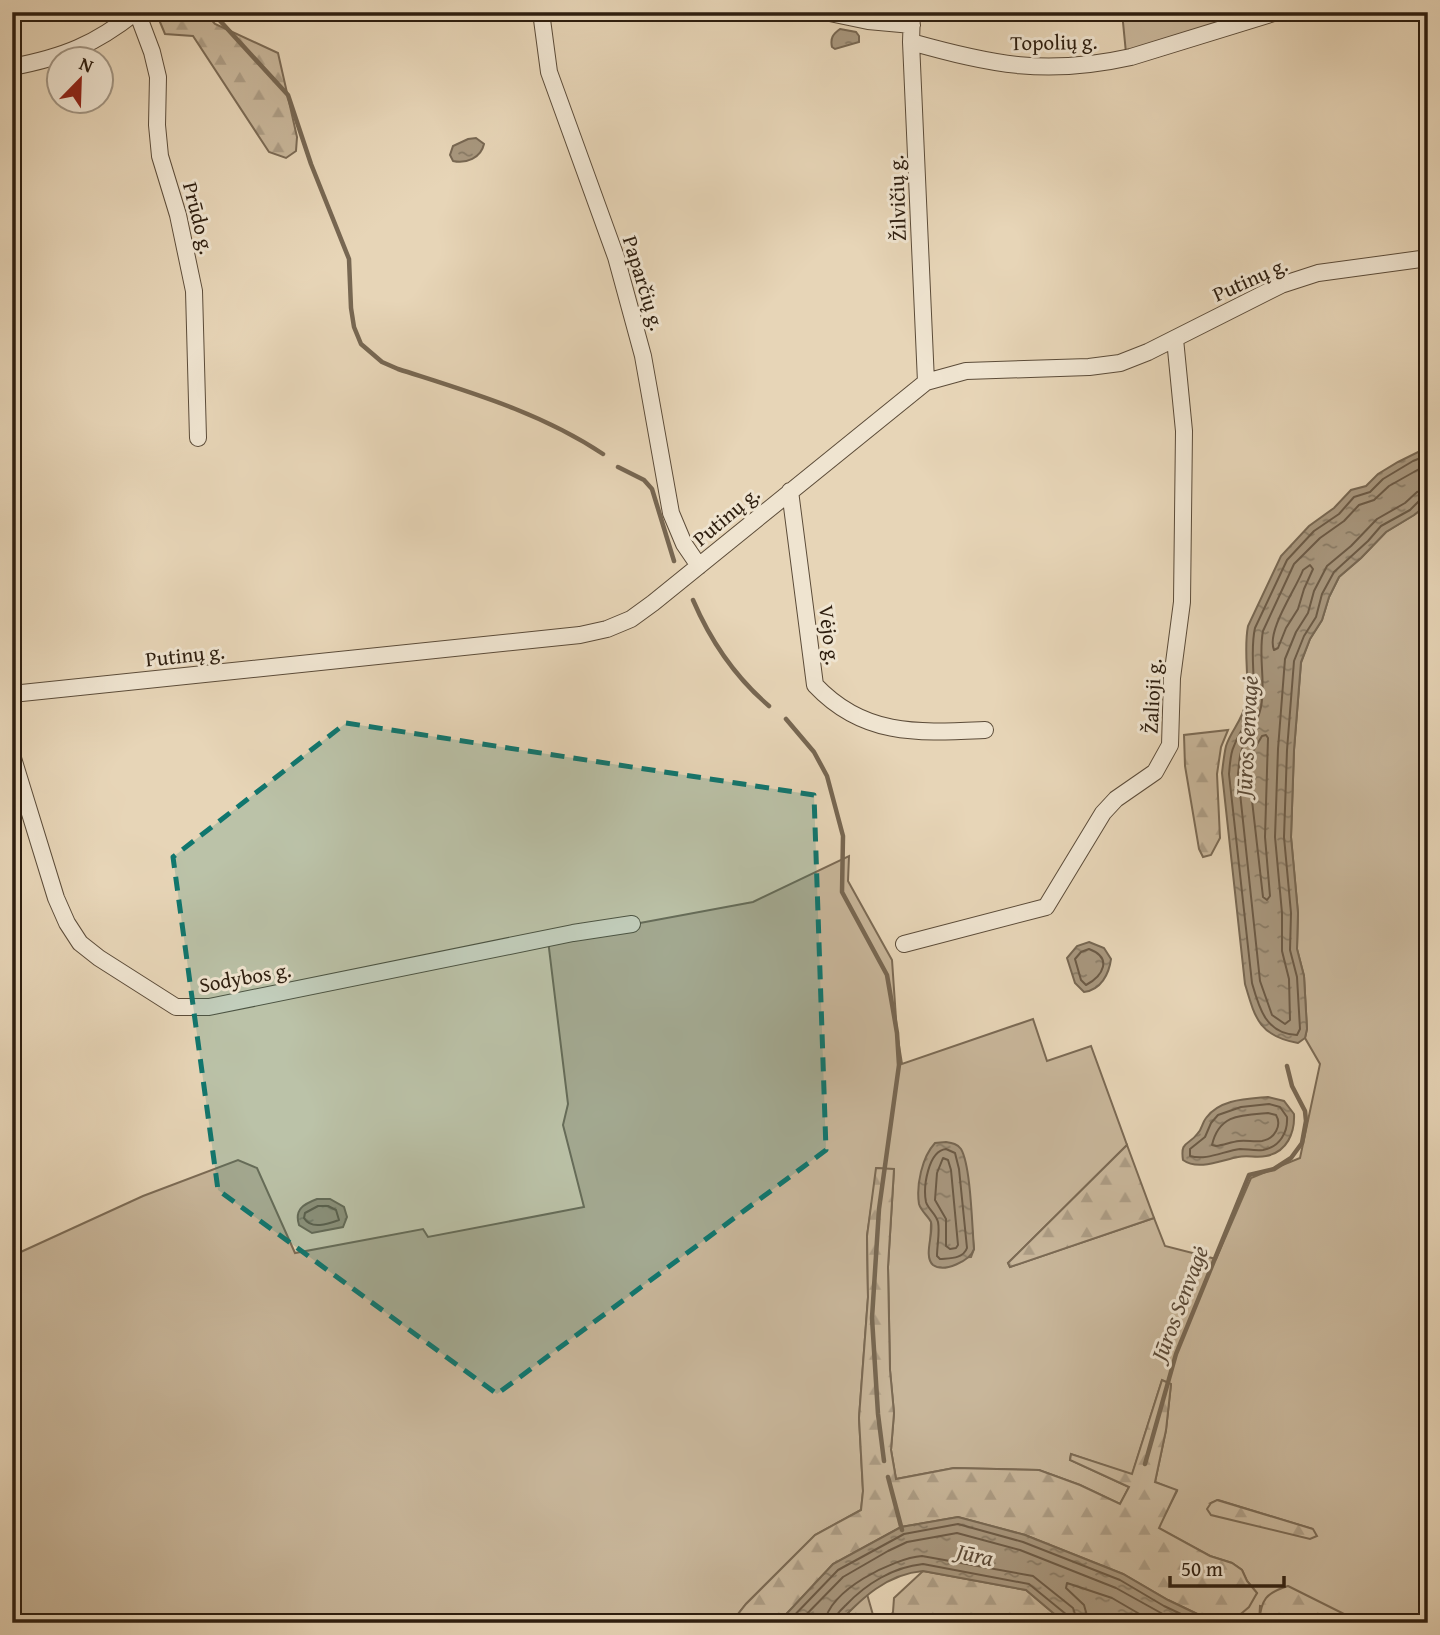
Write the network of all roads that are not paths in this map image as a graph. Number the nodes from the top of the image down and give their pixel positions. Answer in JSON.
{"nodes":[{"id":1,"x":136,"y":12,"type":"edge"},
{"id":2,"x":541,"y":12,"type":"edge"},
{"id":3,"x":825,"y":12,"type":"edge"},
{"id":4,"x":1278,"y":12,"type":"edge"},
{"id":5,"x":912,"y":18,"type":"edge"},
{"id":6,"x":912,"y":42,"type":"junction"},
{"id":7,"x":12,"y":67,"type":"edge"},
{"id":8,"x":1428,"y":258,"type":"edge"},
{"id":9,"x":1175,"y":339,"type":"junction"},
{"id":10,"x":926,"y":383,"type":"junction"},
{"id":11,"x":198,"y":438,"type":"dead end"},
{"id":12,"x":790,"y":491,"type":"junction"},
{"id":13,"x":699,"y":566,"type":"junction"},
{"id":14,"x":12,"y":694,"type":"edge"},
{"id":15,"x":985,"y":730,"type":"dead end"},
{"id":16,"x":12,"y":755,"type":"edge"},
{"id":17,"x":632,"y":924,"type":"dead end"},
{"id":18,"x":904,"y":944,"type":"dead end"}],
"edges":[{"from":1,"to":7,"type":"street"},
{"from":1,"to":11,"type":"street","name":"Prūdo g."},
{"from":2,"to":13,"type":"street","name":"Paparčių g."},
{"from":3,"to":5,"type":"street"},
{"from":4,"to":6,"type":"street","name":"Topolių g."},
{"from":5,"to":6,"type":"street","name":"Žilvičių g."},
{"from":6,"to":10,"type":"street","name":"Žilvičių g."},
{"from":8,"to":9,"type":"street","name":"Putinų g."},
{"from":9,"to":10,"type":"street","name":"Putinų g."},
{"from":9,"to":18,"type":"street","name":"Žalioji g."},
{"from":10,"to":12,"type":"street","name":"Putinų g."},
{"from":12,"to":13,"type":"street","name":"Putinų g."},
{"from":12,"to":15,"type":"street","name":"Vėjo g."},
{"from":13,"to":14,"type":"street","name":"Putinų g."},
{"from":16,"to":17,"type":"street","name":"Sodybos g."}]}
